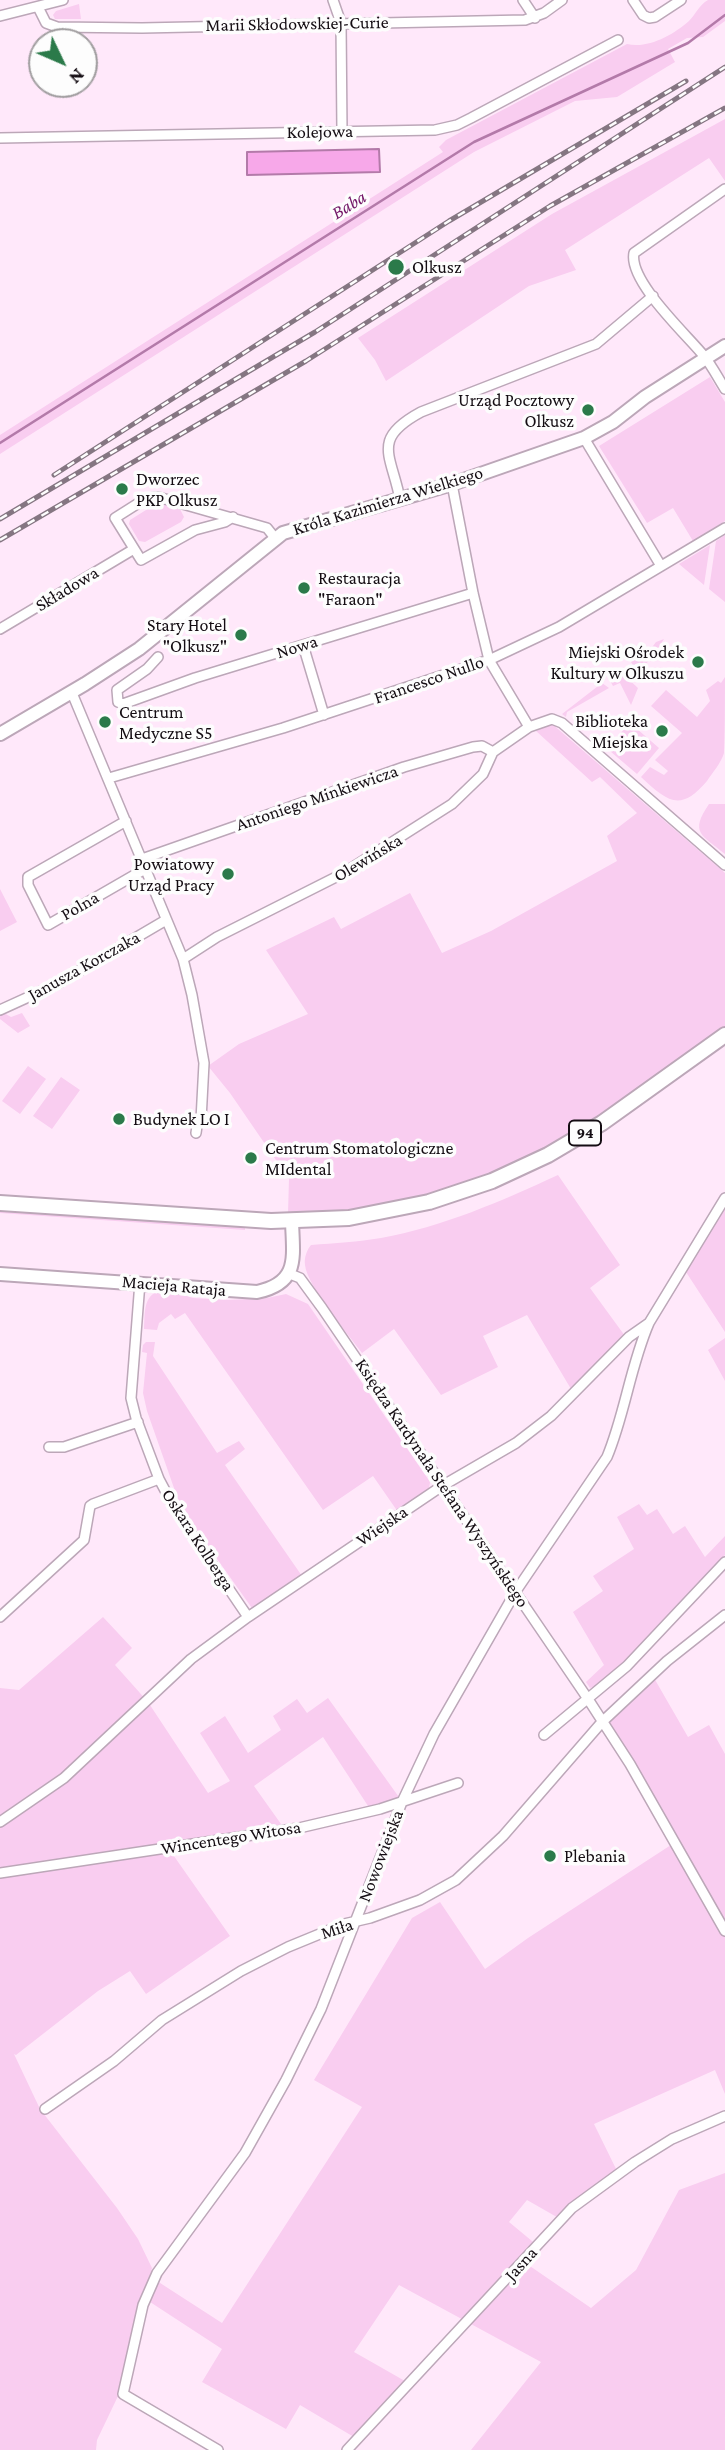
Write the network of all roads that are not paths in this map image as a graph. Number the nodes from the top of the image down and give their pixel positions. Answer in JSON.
{"nodes":[{"id":1,"x":63,"y":0,"type":"edge"},
{"id":2,"x":333,"y":0,"type":"edge"},
{"id":3,"x":523,"y":0,"type":"edge"},
{"id":4,"x":562,"y":0,"type":"edge"},
{"id":5,"x":633,"y":0,"type":"edge"},
{"id":6,"x":681,"y":0,"type":"edge"},
{"id":7,"x":38,"y":7,"type":"junction"},
{"id":8,"x":0,"y":16,"type":"edge"},
{"id":9,"x":535,"y":18,"type":"junction"},
{"id":10,"x":341,"y":23,"type":"junction"},
{"id":11,"x":618,"y":40,"type":"dead end"},
{"id":12,"x":342,"y":132,"type":"junction"},
{"id":13,"x":0,"y":138,"type":"edge"},
{"id":14,"x":725,"y":189,"type":"edge"},
{"id":15,"x":652,"y":295,"type":"junction"},
{"id":16,"x":725,"y":346,"type":"edge"},
{"id":17,"x":706,"y":358,"type":"junction"},
{"id":18,"x":725,"y":389,"type":"edge"},
{"id":19,"x":583,"y":438,"type":"junction"},
{"id":20,"x":452,"y":484,"type":"junction"},
{"id":21,"x":400,"y":499,"type":"junction"},
{"id":22,"x":233,"y":517,"type":"junction"},
{"id":23,"x":725,"y":528,"type":"edge"},
{"id":24,"x":275,"y":538,"type":"junction"},
{"id":25,"x":134,"y":549,"type":"junction"},
{"id":26,"x":661,"y":566,"type":"junction"},
{"id":27,"x":473,"y":593,"type":"junction"},
{"id":28,"x":0,"y":629,"type":"edge"},
{"id":29,"x":303,"y":645,"type":"junction"},
{"id":30,"x":158,"y":657,"type":"dead end"},
{"id":31,"x":489,"y":660,"type":"junction"},
{"id":32,"x":72,"y":693,"type":"junction"},
{"id":33,"x":324,"y":715,"type":"junction"},
{"id":34,"x":528,"y":727,"type":"junction"},
{"id":35,"x":0,"y":734,"type":"edge"},
{"id":36,"x":493,"y":752,"type":"junction"},
{"id":37,"x":109,"y":778,"type":"junction"},
{"id":38,"x":126,"y":821,"type":"junction"},
{"id":39,"x":142,"y":859,"type":"junction"},
{"id":40,"x":725,"y":865,"type":"edge"},
{"id":41,"x":145,"y":869,"type":"junction"},
{"id":42,"x":166,"y":920,"type":"junction"},
{"id":43,"x":183,"y":959,"type":"junction"},
{"id":44,"x":0,"y":1010,"type":"edge"},
{"id":45,"x":725,"y":1035,"type":"edge"},
{"id":46,"x":197,"y":1133,"type":"dead end"},
{"id":47,"x":725,"y":1198,"type":"edge"},
{"id":48,"x":0,"y":1203,"type":"edge"},
{"id":49,"x":292,"y":1221,"type":"junction"},
{"id":50,"x":0,"y":1273,"type":"edge"},
{"id":51,"x":290,"y":1274,"type":"junction"},
{"id":52,"x":140,"y":1282,"type":"junction"},
{"id":53,"x":649,"y":1323,"type":"junction"},
{"id":54,"x":138,"y":1422,"type":"junction"},
{"id":55,"x":49,"y":1447,"type":"dead end"},
{"id":56,"x":159,"y":1479,"type":"junction"},
{"id":57,"x":442,"y":1486,"type":"junction"},
{"id":58,"x":725,"y":1562,"type":"edge"},
{"id":59,"x":516,"y":1591,"type":"junction"},
{"id":60,"x":725,"y":1615,"type":"edge"},
{"id":61,"x":0,"y":1617,"type":"edge"},
{"id":62,"x":248,"y":1617,"type":"junction"},
{"id":63,"x":588,"y":1699,"type":"junction"},
{"id":64,"x":603,"y":1722,"type":"junction"},
{"id":65,"x":544,"y":1735,"type":"dead end"},
{"id":66,"x":458,"y":1783,"type":"dead end"},
{"id":67,"x":402,"y":1802,"type":"junction"},
{"id":68,"x":0,"y":1822,"type":"edge"},
{"id":69,"x":0,"y":1873,"type":"edge"},
{"id":70,"x":355,"y":1922,"type":"junction"},
{"id":71,"x":725,"y":1931,"type":"edge"},
{"id":72,"x":45,"y":2109,"type":"dead end"},
{"id":73,"x":725,"y":2116,"type":"edge"},
{"id":74,"x":218,"y":2450,"type":"edge"},
{"id":75,"x":347,"y":2450,"type":"edge"}],
"edges":[{"from":1,"to":7,"type":"street"},
{"from":2,"to":10,"type":"street"},
{"from":3,"to":9,"type":"street"},
{"from":4,"to":9,"type":"street","name":"Marii Skłodowskiej-Curie"},
{"from":5,"to":6,"type":"street"},
{"from":7,"to":8,"type":"street"},
{"from":7,"to":10,"type":"street","name":"Marii Skłodowskiej-Curie"},
{"from":9,"to":10,"type":"street","name":"Marii Skłodowskiej-Curie"},
{"from":10,"to":12,"type":"street"},
{"from":11,"to":12,"type":"street","name":"Kolejowa"},
{"from":12,"to":13,"type":"street","name":"Kolejowa"},
{"from":14,"to":15,"type":"street"},
{"from":15,"to":17,"type":"street"},
{"from":15,"to":21,"type":"street"},
{"from":16,"to":17,"type":"street","name":"Króla Kazimierza Wielkiego"},
{"from":17,"to":18,"type":"street"},
{"from":17,"to":19,"type":"street","name":"Króla Kazimierza Wielkiego"},
{"from":19,"to":20,"type":"street","name":"Króla Kazimierza Wielkiego"},
{"from":19,"to":26,"type":"street"},
{"from":20,"to":21,"type":"street","name":"Króla Kazimierza Wielkiego"},
{"from":20,"to":27,"type":"street"},
{"from":21,"to":24,"type":"street","name":"Króla Kazimierza Wielkiego"},
{"from":22,"to":24,"type":"street"},
{"from":22,"to":25,"type":"street"},
{"from":22,"to":25,"type":"street"},
{"from":23,"to":26,"type":"street","name":"Francesco Nullo"},
{"from":24,"to":32,"type":"street","name":"Króla Kazimierza Wielkiego"},
{"from":25,"to":28,"type":"street","name":"Składowa"},
{"from":26,"to":31,"type":"street","name":"Francesco Nullo"},
{"from":27,"to":29,"type":"street","name":"Nowa"},
{"from":27,"to":31,"type":"street"},
{"from":29,"to":30,"type":"street","name":"Nowa"},
{"from":29,"to":33,"type":"street"},
{"from":31,"to":33,"type":"street","name":"Francesco Nullo"},
{"from":31,"to":34,"type":"street"},
{"from":32,"to":35,"type":"street","name":"Króla Kazimierza Wielkiego"},
{"from":32,"to":37,"type":"street"},
{"from":33,"to":37,"type":"street","name":"Francesco Nullo"},
{"from":34,"to":36,"type":"street","name":"Olewińska"},
{"from":34,"to":40,"type":"street"},
{"from":36,"to":39,"type":"street","name":"Antoniego Minkiewicza"},
{"from":36,"to":43,"type":"street","name":"Olewińska"},
{"from":37,"to":38,"type":"street"},
{"from":38,"to":39,"type":"street"},
{"from":38,"to":41,"type":"street","name":"Polna"},
{"from":39,"to":41,"type":"street"},
{"from":41,"to":42,"type":"street"},
{"from":42,"to":43,"type":"street"},
{"from":42,"to":44,"type":"street","name":"Janusza Korczaka"},
{"from":43,"to":46,"type":"street"},
{"from":45,"to":49,"type":"main road","number":"94"},
{"from":47,"to":53,"type":"street","name":"Wiejska"},
{"from":48,"to":49,"type":"main road","number":"94"},
{"from":49,"to":51,"type":"street"},
{"from":50,"to":52,"type":"street","name":"Macieja Rataja"},
{"from":51,"to":52,"type":"street","name":"Macieja Rataja"},
{"from":51,"to":57,"type":"street","name":"Księdza Kardynała Stefana Wyszyńskiego"},
{"from":52,"to":54,"type":"street","name":"Oskara Kolberga"},
{"from":53,"to":57,"type":"street","name":"Wiejska"},
{"from":53,"to":59,"type":"street","name":"Nowowiejska"},
{"from":54,"to":55,"type":"street"},
{"from":54,"to":56,"type":"street","name":"Oskara Kolberga"},
{"from":56,"to":61,"type":"street"},
{"from":56,"to":62,"type":"street","name":"Oskara Kolberga"},
{"from":57,"to":59,"type":"street","name":"Księdza Kardynała Stefana Wyszyńskiego"},
{"from":57,"to":62,"type":"street","name":"Wiejska"},
{"from":58,"to":63,"type":"street"},
{"from":59,"to":63,"type":"street","name":"Księdza Kardynała Stefana Wyszyńskiego"},
{"from":59,"to":67,"type":"street","name":"Nowowiejska"},
{"from":60,"to":64,"type":"street","name":"Miła"},
{"from":62,"to":68,"type":"street","name":"Wiejska"},
{"from":63,"to":64,"type":"street"},
{"from":63,"to":65,"type":"street"},
{"from":64,"to":70,"type":"street","name":"Miła"},
{"from":64,"to":71,"type":"street"},
{"from":66,"to":67,"type":"street","name":"Wincentego Witosa"},
{"from":67,"to":69,"type":"street","name":"Wincentego Witosa"},
{"from":67,"to":70,"type":"street","name":"Nowowiejska"},
{"from":70,"to":72,"type":"street","name":"Miła"},
{"from":70,"to":74,"type":"street","name":"Nowowiejska"},
{"from":73,"to":75,"type":"street","name":"Jasna"}]}
